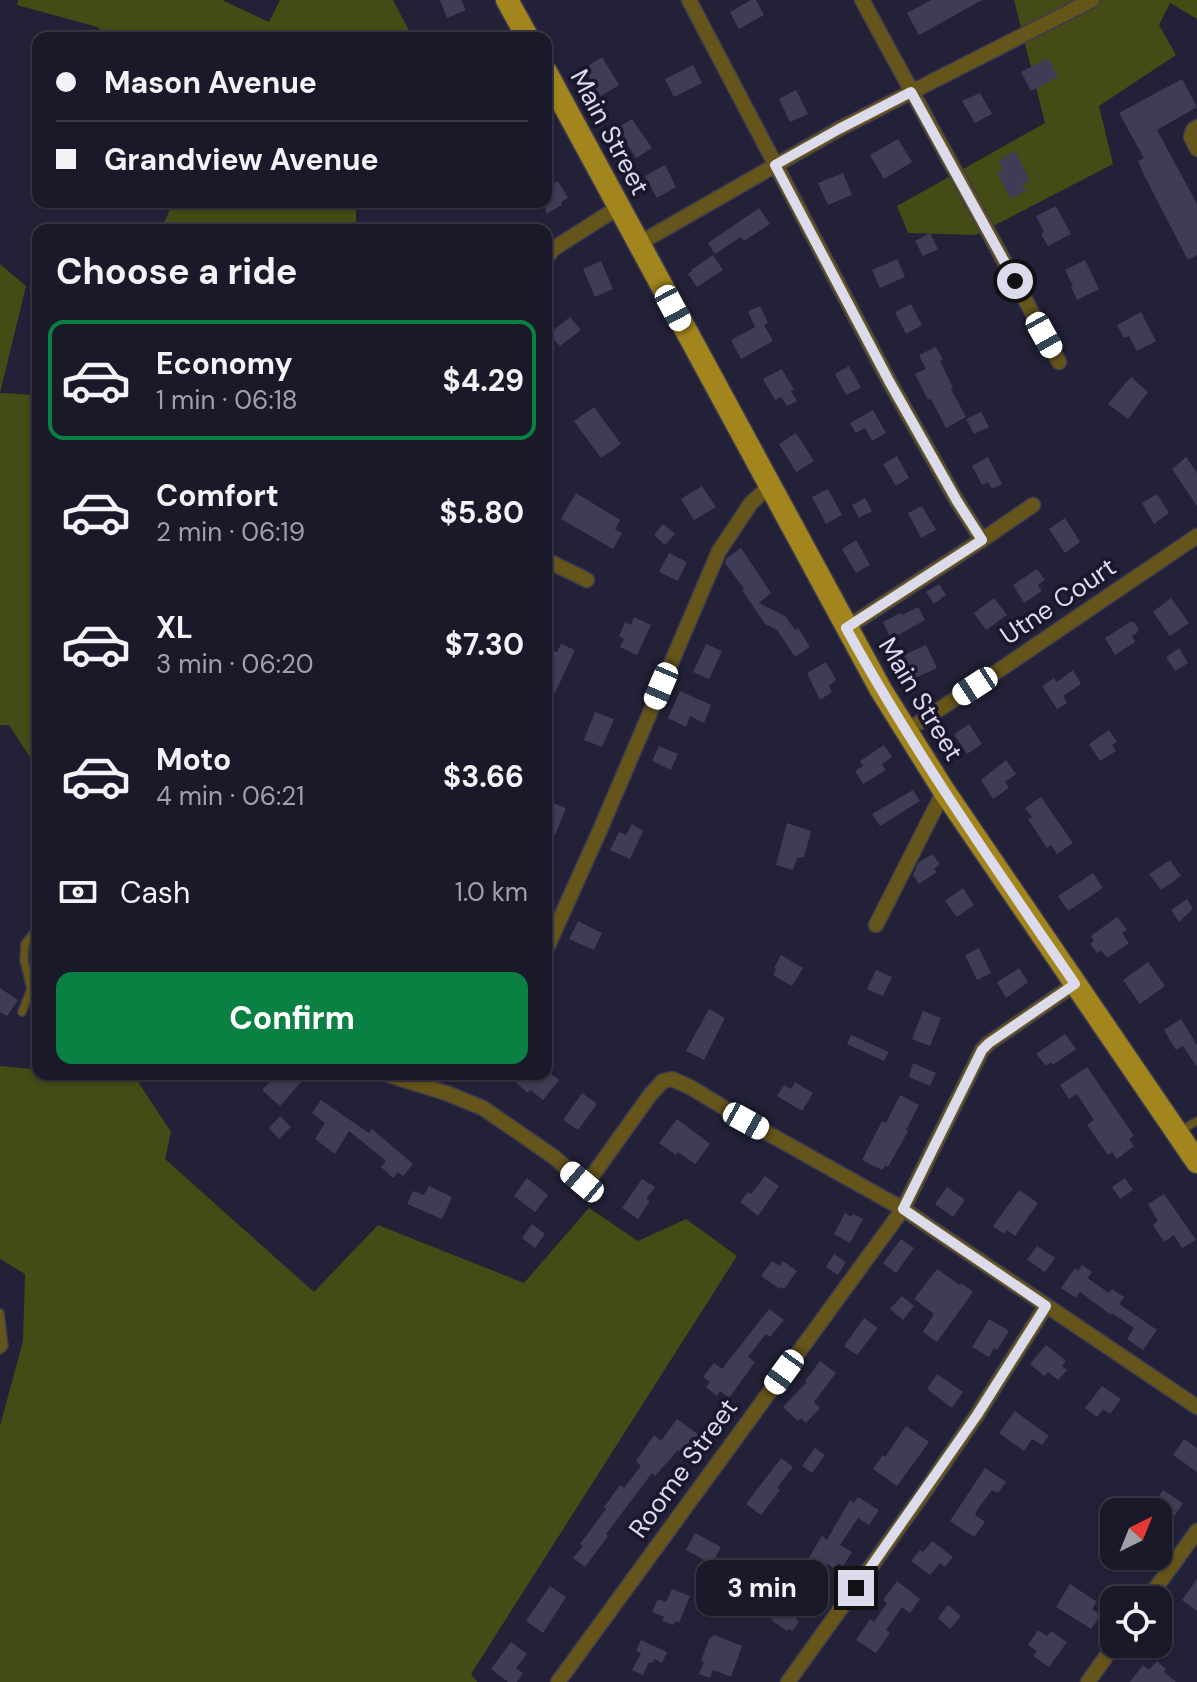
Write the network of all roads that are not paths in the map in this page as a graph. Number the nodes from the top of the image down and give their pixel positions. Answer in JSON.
{"nodes":[{"id":1,"x":507,"y":0,"type":"edge"},
{"id":2,"x":689,"y":0,"type":"edge"},
{"id":3,"x":862,"y":0,"type":"edge"},
{"id":4,"x":1092,"y":0,"type":"edge"},
{"id":5,"x":525,"y":32,"type":"edge"},
{"id":6,"x":552,"y":83,"type":"edge"},
{"id":7,"x":911,"y":92,"type":"junction"},
{"id":8,"x":1197,"y":127,"type":"edge"},
{"id":9,"x":1197,"y":149,"type":"edge"},
{"id":10,"x":775,"y":165,"type":"junction"},
{"id":11,"x":619,"y":207,"type":"junction"},
{"id":12,"x":638,"y":244,"type":"junction"},
{"id":13,"x":552,"y":250,"type":"edge"},
{"id":14,"x":1059,"y":362,"type":"dead end"},
{"id":15,"x":769,"y":487,"type":"junction"},
{"id":16,"x":1033,"y":505,"type":"dead end"},
{"id":17,"x":1197,"y":536,"type":"edge"},
{"id":18,"x":982,"y":540,"type":"junction"},
{"id":19,"x":552,"y":563,"type":"edge"},
{"id":20,"x":587,"y":580,"type":"dead end"},
{"id":21,"x":846,"y":628,"type":"junction"},
{"id":22,"x":906,"y":731,"type":"junction"},
{"id":23,"x":944,"y":791,"type":"junction"},
{"id":24,"x":876,"y":925,"type":"dead end"},
{"id":25,"x":32,"y":935,"type":"edge"},
{"id":26,"x":552,"y":937,"type":"edge"},
{"id":27,"x":1075,"y":984,"type":"junction"},
{"id":28,"x":22,"y":1012,"type":"dead end"},
{"id":29,"x":404,"y":1080,"type":"edge"},
{"id":30,"x":1197,"y":1121,"type":"edge"},
{"id":31,"x":1177,"y":1133,"type":"junction"},
{"id":32,"x":1197,"y":1162,"type":"edge"},
{"id":33,"x":903,"y":1209,"type":"junction"},
{"id":34,"x":1046,"y":1306,"type":"junction"},
{"id":35,"x":0,"y":1315,"type":"edge"},
{"id":36,"x":0,"y":1350,"type":"edge"},
{"id":37,"x":1197,"y":1407,"type":"edge"},
{"id":38,"x":1197,"y":1531,"type":"edge"},
{"id":39,"x":1157,"y":1586,"type":"edge"},
{"id":40,"x":1105,"y":1658,"type":"edge"},
{"id":41,"x":558,"y":1682,"type":"edge"},
{"id":42,"x":788,"y":1682,"type":"edge"},
{"id":43,"x":1088,"y":1682,"type":"edge"}],
"edges":[{"from":1,"to":5,"type":"main road"},
{"from":2,"to":10,"type":"street"},
{"from":3,"to":7,"type":"street"},
{"from":4,"to":7,"type":"street"},
{"from":6,"to":11,"type":"main road","name":"Main Street"},
{"from":7,"to":10,"type":"street"},
{"from":7,"to":14,"type":"street"},
{"from":8,"to":9,"type":"street"},
{"from":10,"to":12,"type":"street"},
{"from":10,"to":18,"type":"street"},
{"from":11,"to":12,"type":"main road","name":"Main Street"},
{"from":11,"to":13,"type":"street"},
{"from":12,"to":15,"type":"main road","name":"Main Street"},
{"from":15,"to":21,"type":"main road","name":"Main Street"},
{"from":15,"to":26,"type":"street"},
{"from":16,"to":18,"type":"street"},
{"from":17,"to":22,"type":"street","name":"Utne Court"},
{"from":18,"to":21,"type":"street"},
{"from":19,"to":20,"type":"street"},
{"from":21,"to":22,"type":"main road","name":"Main Street"},
{"from":22,"to":23,"type":"main road","name":"Main Street"},
{"from":23,"to":24,"type":"street"},
{"from":23,"to":27,"type":"main road","name":"Main Street"},
{"from":25,"to":28,"type":"lane"},
{"from":27,"to":31,"type":"main road","name":"Main Street"},
{"from":27,"to":33,"type":"street","name":"Roome Street"},
{"from":29,"to":33,"type":"street"},
{"from":30,"to":31,"type":"lane"},
{"from":31,"to":32,"type":"main road","name":"Main Street"},
{"from":33,"to":34,"type":"street"},
{"from":33,"to":41,"type":"street","name":"Roome Street"},
{"from":34,"to":37,"type":"street"},
{"from":34,"to":42,"type":"street"},
{"from":35,"to":36,"type":"lane"},
{"from":38,"to":39,"type":"street"},
{"from":40,"to":43,"type":"street"}]}
